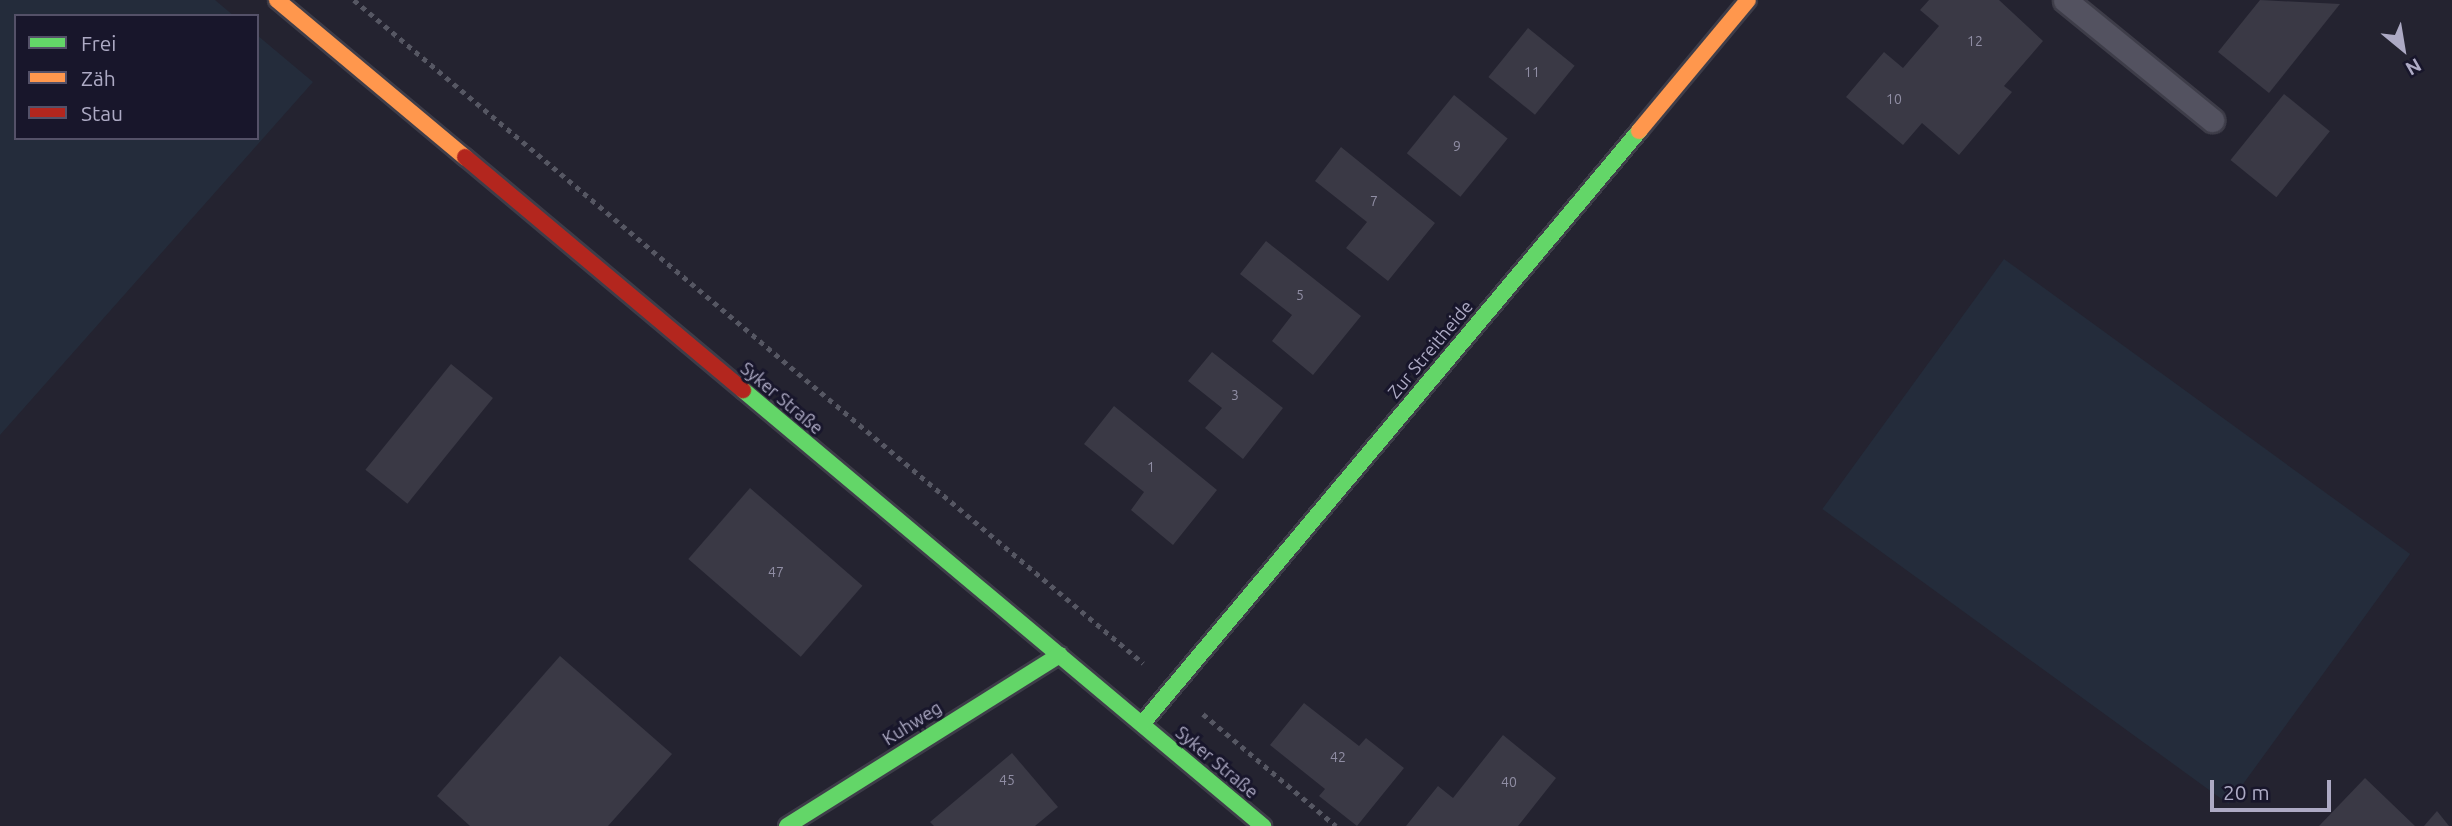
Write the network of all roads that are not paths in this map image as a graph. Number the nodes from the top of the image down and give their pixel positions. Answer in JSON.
{"nodes":[{"id":1,"x":277,"y":0,"type":"edge"},
{"id":2,"x":1748,"y":0,"type":"edge"},
{"id":3,"x":2065,"y":0,"type":"edge"},
{"id":4,"x":2212,"y":120,"type":"dead end"},
{"id":5,"x":1060,"y":654,"type":"junction"},
{"id":6,"x":1142,"y":724,"type":"junction"},
{"id":7,"x":787,"y":826,"type":"edge"},
{"id":8,"x":1263,"y":826,"type":"edge"}],
"edges":[{"from":1,"to":5,"type":"main road","name":"Syker Straße"},
{"from":2,"to":6,"type":"main road","name":"Zur Streitheide"},
{"from":3,"to":4,"type":"lane"},
{"from":5,"to":6,"type":"main road","name":"Syker Straße"},
{"from":5,"to":7,"type":"main road","name":"Kuhweg"},
{"from":6,"to":8,"type":"main road","name":"Syker Straße"}]}
